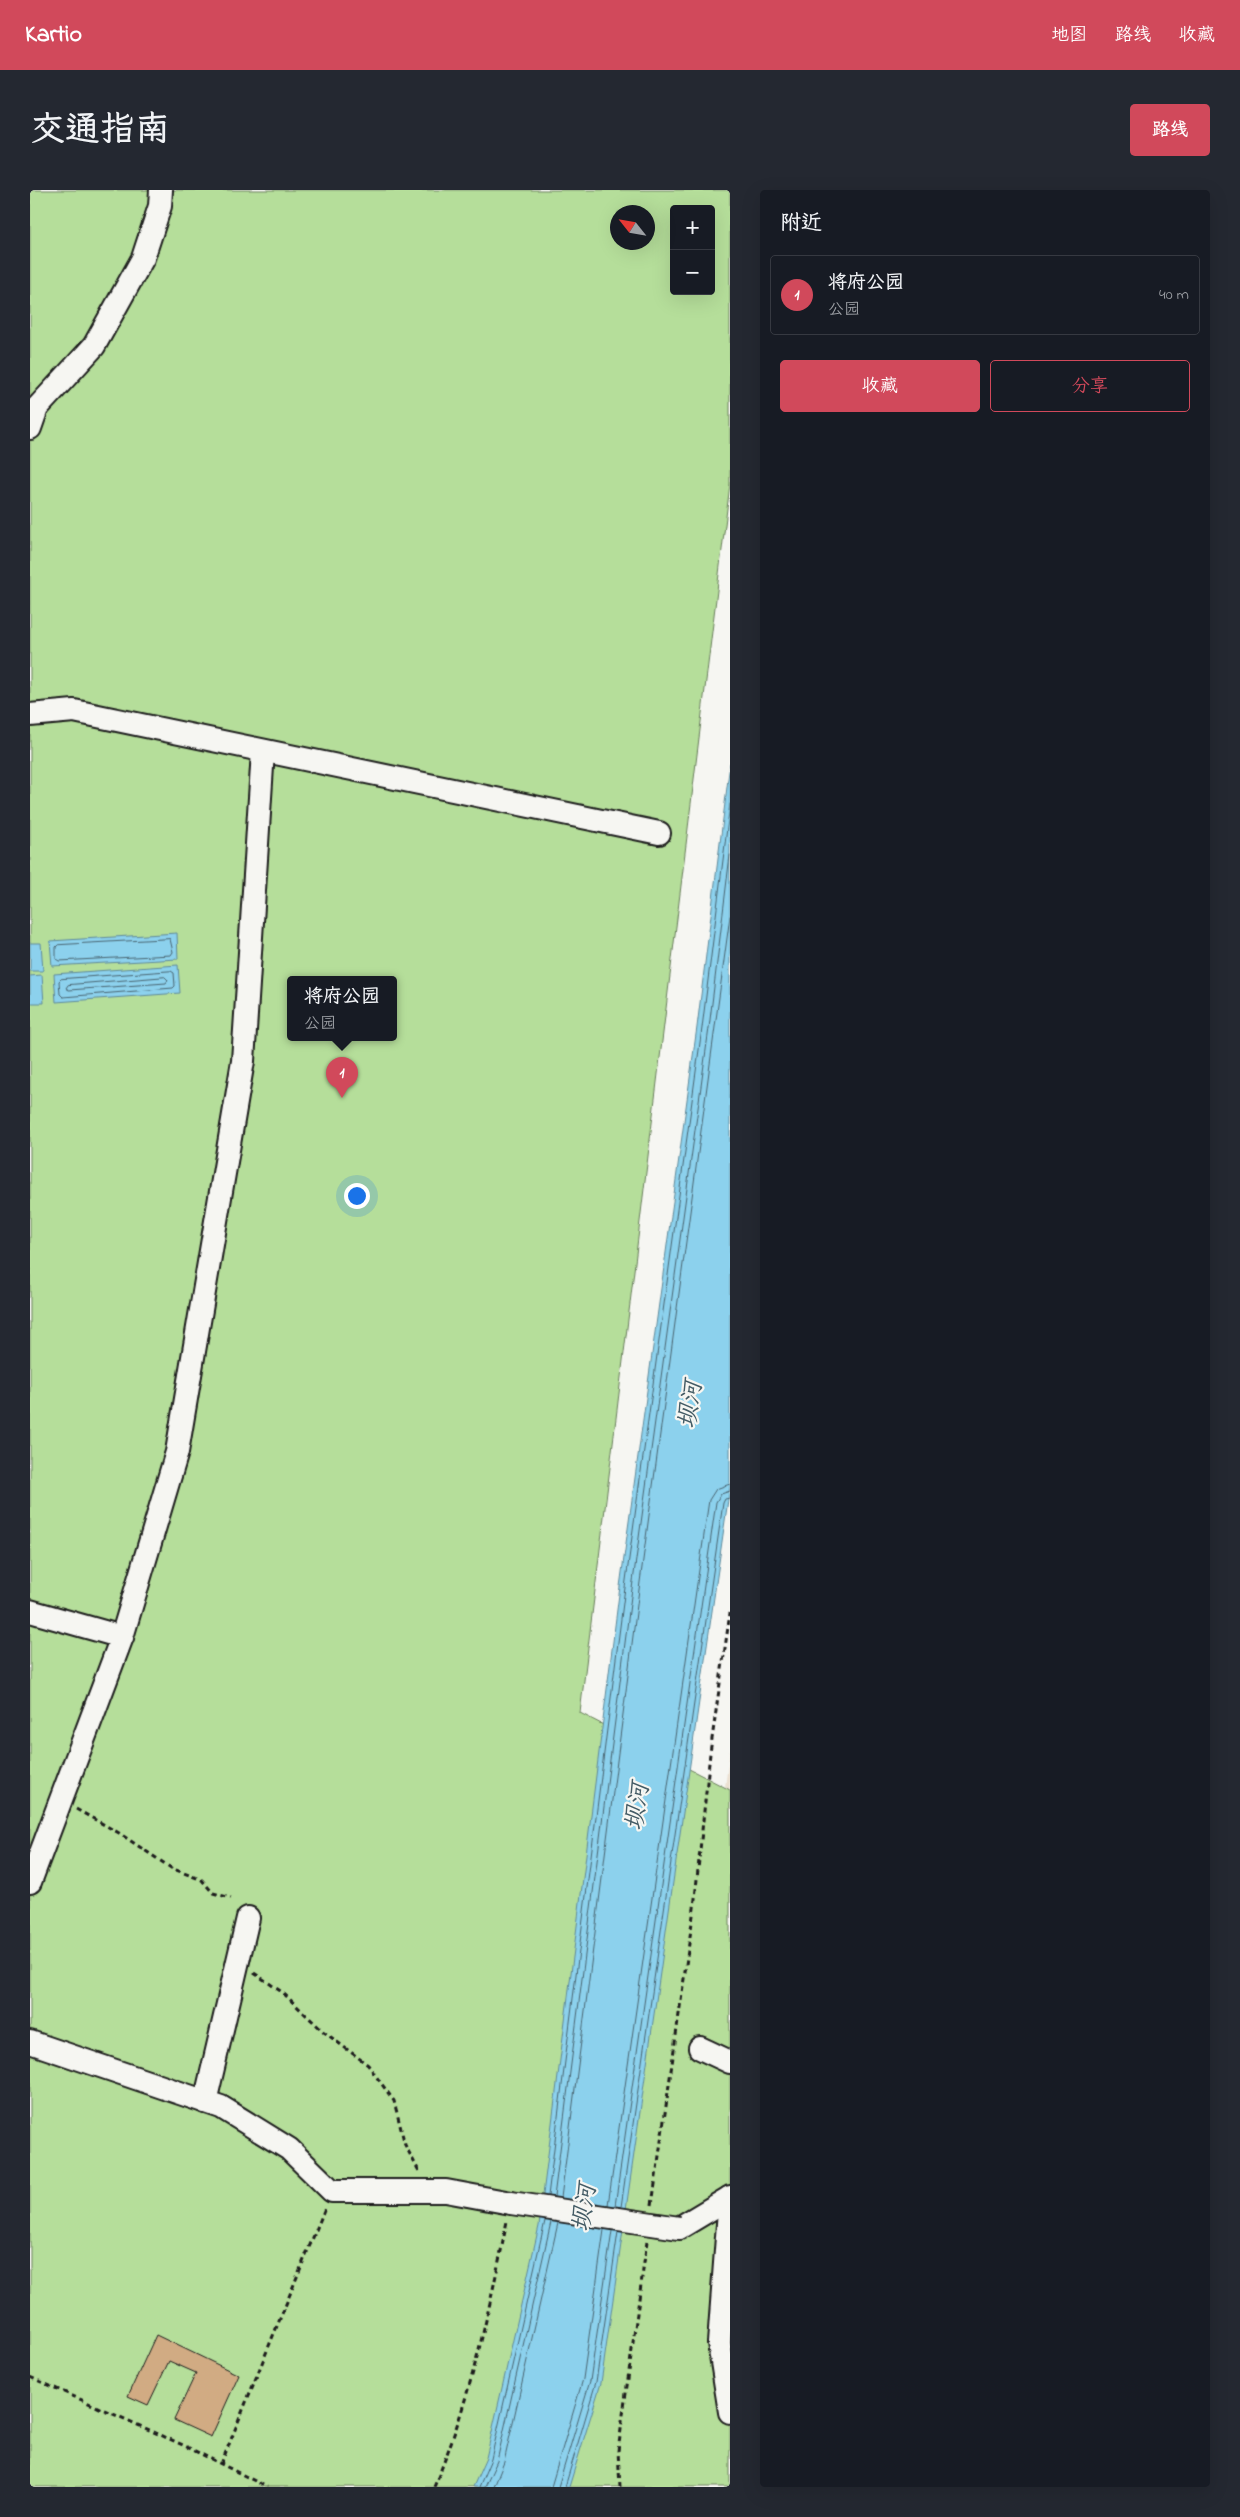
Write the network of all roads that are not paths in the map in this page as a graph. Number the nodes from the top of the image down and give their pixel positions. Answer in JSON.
{"nodes":[{"id":1,"x":161,"y":190,"type":"edge"},
{"id":2,"x":30,"y":428,"type":"edge"},
{"id":3,"x":30,"y":714,"type":"edge"},
{"id":4,"x":263,"y":751,"type":"junction"},
{"id":5,"x":659,"y":832,"type":"dead end"},
{"id":6,"x":30,"y":1611,"type":"edge"},
{"id":7,"x":122,"y":1637,"type":"junction"},
{"id":8,"x":30,"y":1882,"type":"edge"},
{"id":9,"x":248,"y":1918,"type":"dead end"},
{"id":10,"x":30,"y":2042,"type":"edge"},
{"id":11,"x":700,"y":2048,"type":"dead end"},
{"id":12,"x":730,"y":2062,"type":"edge"},
{"id":13,"x":205,"y":2102,"type":"junction"},
{"id":14,"x":730,"y":2197,"type":"edge"},
{"id":15,"x":730,"y":2412,"type":"edge"}],
"edges":[{"from":1,"to":2,"type":"lane"},
{"from":3,"to":4,"type":"lane"},
{"from":4,"to":5,"type":"lane"},
{"from":4,"to":7,"type":"lane"},
{"from":6,"to":7,"type":"lane"},
{"from":7,"to":8,"type":"lane"},
{"from":9,"to":13,"type":"lane"},
{"from":10,"to":13,"type":"lane"},
{"from":11,"to":12,"type":"lane"},
{"from":13,"to":14,"type":"lane","bridge":true},
{"from":14,"to":15,"type":"lane"}]}
